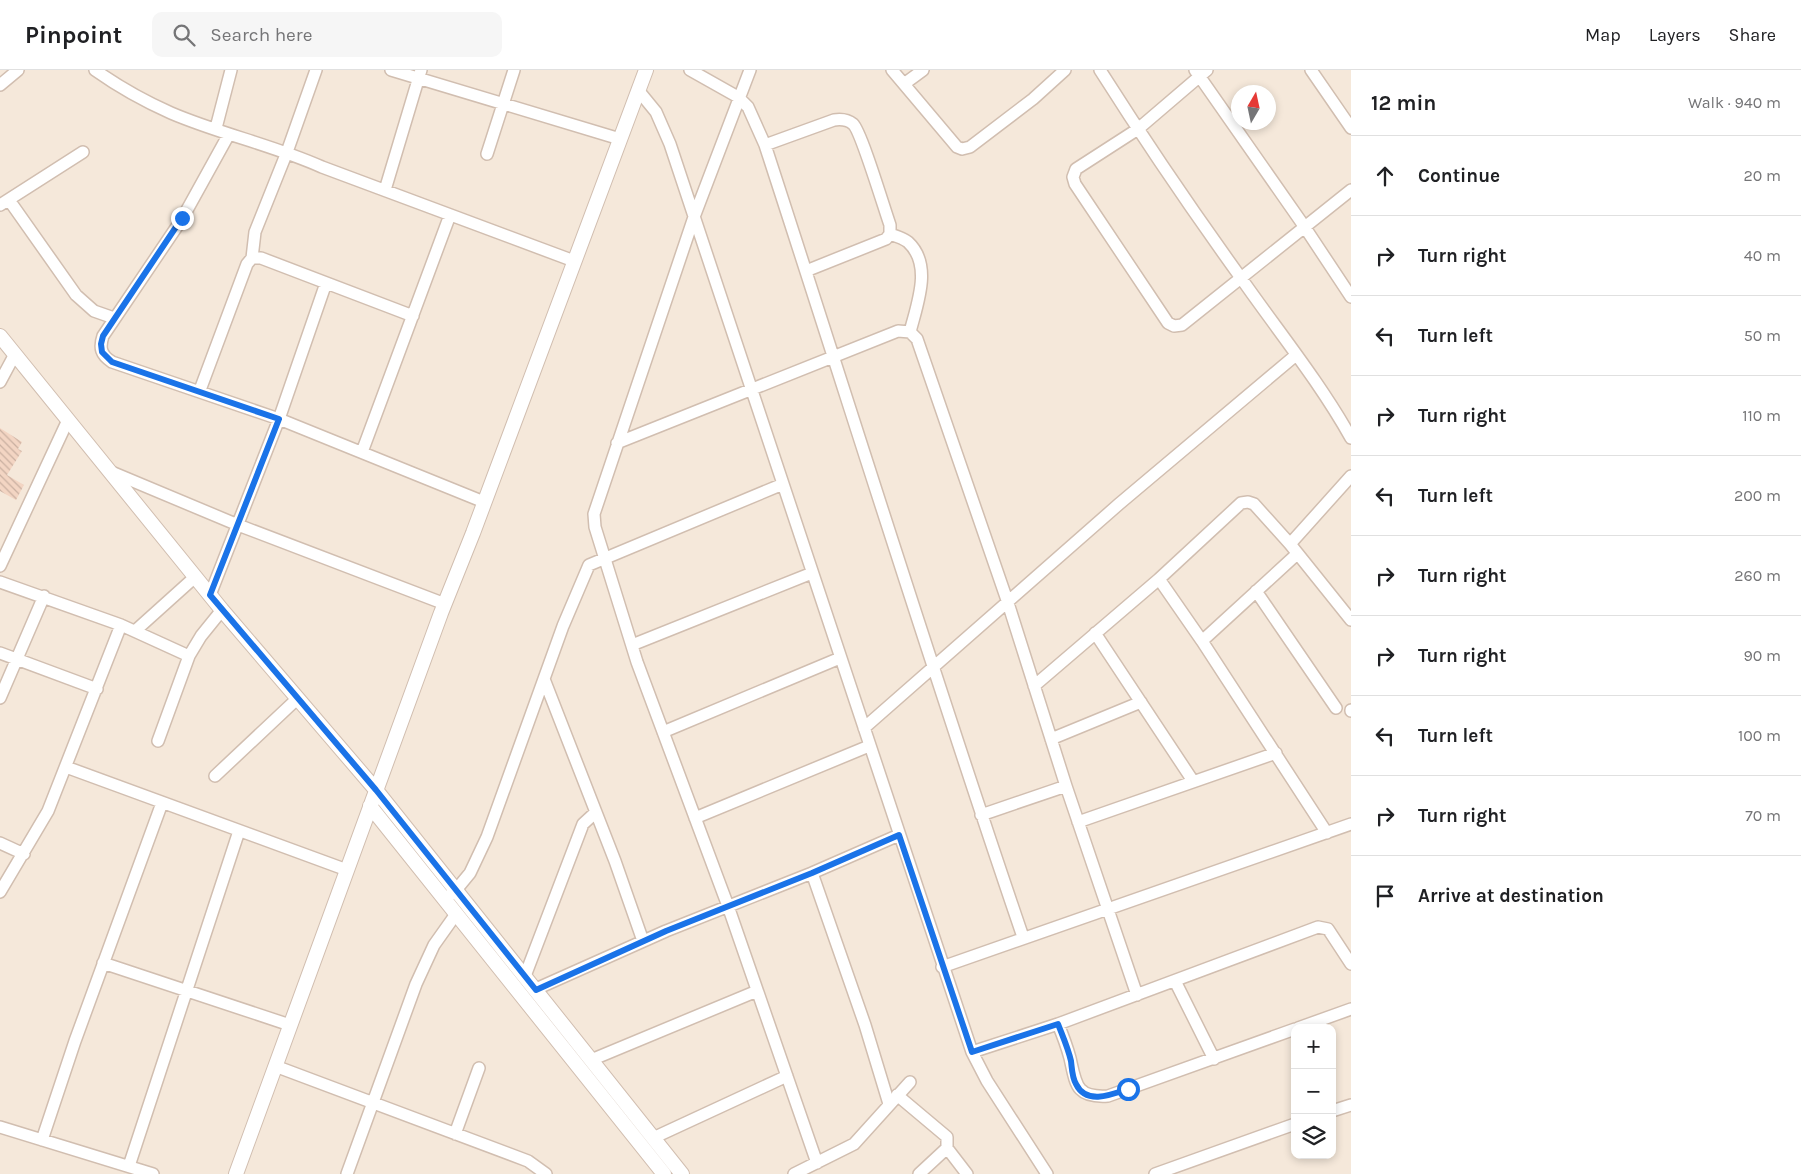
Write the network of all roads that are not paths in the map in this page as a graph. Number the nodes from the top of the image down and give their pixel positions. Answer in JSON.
{"nodes":[{"id":1,"x":18,"y":70,"type":"edge"},
{"id":2,"x":95,"y":70,"type":"edge"},
{"id":3,"x":231,"y":70,"type":"edge"},
{"id":4,"x":316,"y":70,"type":"edge"},
{"id":5,"x":391,"y":70,"type":"edge"},
{"id":6,"x":514,"y":70,"type":"edge"},
{"id":7,"x":646,"y":70,"type":"edge"},
{"id":8,"x":690,"y":70,"type":"edge"},
{"id":9,"x":750,"y":70,"type":"edge"},
{"id":10,"x":892,"y":70,"type":"edge"},
{"id":11,"x":922,"y":70,"type":"edge"},
{"id":12,"x":1065,"y":70,"type":"edge"},
{"id":13,"x":1100,"y":70,"type":"edge"},
{"id":14,"x":1310,"y":70,"type":"edge"},
{"id":15,"x":1200,"y":72,"type":"edge"},
{"id":16,"x":420,"y":74,"type":"edge"},
{"id":17,"x":904,"y":84,"type":"junction"},
{"id":18,"x":0,"y":85,"type":"edge"},
{"id":19,"x":638,"y":90,"type":"junction"},
{"id":20,"x":738,"y":97,"type":"junction"},
{"id":21,"x":504,"y":104,"type":"junction"},
{"id":22,"x":216,"y":128,"type":"junction"},
{"id":23,"x":1351,"y":128,"type":"edge"},
{"id":24,"x":1138,"y":129,"type":"junction"},
{"id":25,"x":229,"y":134,"type":"junction"},
{"id":26,"x":620,"y":139,"type":"junction"},
{"id":27,"x":765,"y":145,"type":"junction"},
{"id":28,"x":83,"y":152,"type":"dead end"},
{"id":29,"x":288,"y":152,"type":"junction"},
{"id":30,"x":487,"y":154,"type":"dead end"},
{"id":31,"x":385,"y":190,"type":"junction"},
{"id":32,"x":1351,"y":190,"type":"edge"},
{"id":33,"x":4,"y":202,"type":"edge"},
{"id":34,"x":450,"y":214,"type":"junction"},
{"id":35,"x":694,"y":217,"type":"junction"},
{"id":36,"x":1304,"y":226,"type":"junction"},
{"id":37,"x":890,"y":234,"type":"junction"},
{"id":38,"x":252,"y":258,"type":"junction"},
{"id":39,"x":574,"y":261,"type":"junction"},
{"id":40,"x":806,"y":271,"type":"junction"},
{"id":41,"x":1241,"y":278,"type":"junction"},
{"id":42,"x":326,"y":283,"type":"junction"},
{"id":43,"x":1351,"y":297,"type":"edge"},
{"id":44,"x":414,"y":316,"type":"junction"},
{"id":45,"x":114,"y":318,"type":"junction"},
{"id":46,"x":910,"y":332,"type":"junction"},
{"id":47,"x":0,"y":336,"type":"edge"},
{"id":48,"x":15,"y":354,"type":"junction"},
{"id":49,"x":1296,"y":355,"type":"junction"},
{"id":50,"x":833,"y":357,"type":"junction"},
{"id":51,"x":0,"y":382,"type":"edge"},
{"id":52,"x":200,"y":390,"type":"junction"},
{"id":53,"x":752,"y":390,"type":"junction"},
{"id":54,"x":279,"y":419,"type":"junction"},
{"id":55,"x":68,"y":420,"type":"junction"},
{"id":56,"x":1351,"y":438,"type":"edge"},
{"id":57,"x":617,"y":444,"type":"junction"},
{"id":58,"x":362,"y":452,"type":"junction"},
{"id":59,"x":110,"y":471,"type":"junction"},
{"id":60,"x":1351,"y":476,"type":"edge"},
{"id":61,"x":783,"y":484,"type":"junction"},
{"id":62,"x":484,"y":502,"type":"junction"},
{"id":63,"x":238,"y":524,"type":"junction"},
{"id":64,"x":1294,"y":549,"type":"junction"},
{"id":65,"x":605,"y":557,"type":"junction"},
{"id":66,"x":0,"y":566,"type":"edge"},
{"id":67,"x":812,"y":573,"type":"junction"},
{"id":68,"x":195,"y":577,"type":"junction"},
{"id":69,"x":1159,"y":579,"type":"junction"},
{"id":70,"x":0,"y":582,"type":"edge"},
{"id":71,"x":1256,"y":591,"type":"junction"},
{"id":72,"x":210,"y":595,"type":"junction"},
{"id":73,"x":44,"y":596,"type":"junction"},
{"id":74,"x":1008,"y":603,"type":"junction"},
{"id":75,"x":445,"y":604,"type":"junction"},
{"id":76,"x":222,"y":610,"type":"junction"},
{"id":77,"x":1351,"y":620,"type":"edge"},
{"id":78,"x":121,"y":625,"type":"junction"},
{"id":79,"x":135,"y":631,"type":"junction"},
{"id":80,"x":1095,"y":633,"type":"junction"},
{"id":81,"x":1202,"y":641,"type":"junction"},
{"id":82,"x":632,"y":645,"type":"junction"},
{"id":83,"x":0,"y":653,"type":"edge"},
{"id":84,"x":189,"y":656,"type":"junction"},
{"id":85,"x":840,"y":658,"type":"junction"},
{"id":86,"x":16,"y":660,"type":"junction"},
{"id":87,"x":932,"y":668,"type":"junction"},
{"id":88,"x":544,"y":679,"type":"junction"},
{"id":89,"x":1034,"y":686,"type":"junction"},
{"id":90,"x":97,"y":689,"type":"junction"},
{"id":91,"x":0,"y":698,"type":"edge"},
{"id":92,"x":298,"y":698,"type":"junction"},
{"id":93,"x":1141,"y":702,"type":"junction"},
{"id":94,"x":1336,"y":708,"type":"dead end"},
{"id":95,"x":864,"y":728,"type":"junction"},
{"id":96,"x":663,"y":732,"type":"junction"},
{"id":97,"x":1051,"y":739,"type":"junction"},
{"id":98,"x":158,"y":741,"type":"dead end"},
{"id":99,"x":869,"y":746,"type":"junction"},
{"id":100,"x":1276,"y":753,"type":"junction"},
{"id":101,"x":66,"y":767,"type":"junction"},
{"id":102,"x":215,"y":776,"type":"dead end"},
{"id":103,"x":1192,"y":781,"type":"junction"},
{"id":104,"x":1066,"y":786,"type":"junction"},
{"id":105,"x":376,"y":790,"type":"junction"},
{"id":106,"x":162,"y":803,"type":"junction"},
{"id":107,"x":370,"y":806,"type":"junction"},
{"id":108,"x":596,"y":812,"type":"junction"},
{"id":109,"x":981,"y":815,"type":"junction"},
{"id":110,"x":695,"y":818,"type":"junction"},
{"id":111,"x":1078,"y":822,"type":"junction"},
{"id":112,"x":1351,"y":824,"type":"edge"},
{"id":113,"x":239,"y":831,"type":"junction"},
{"id":114,"x":1327,"y":833,"type":"junction"},
{"id":115,"x":899,"y":835,"type":"junction"},
{"id":116,"x":0,"y":843,"type":"edge"},
{"id":117,"x":24,"y":854,"type":"junction"},
{"id":118,"x":347,"y":870,"type":"junction"},
{"id":119,"x":812,"y":873,"type":"junction"},
{"id":120,"x":0,"y":892,"type":"edge"},
{"id":121,"x":451,"y":895,"type":"junction"},
{"id":122,"x":728,"y":906,"type":"junction"},
{"id":123,"x":1108,"y":909,"type":"junction"},
{"id":124,"x":456,"y":914,"type":"junction"},
{"id":125,"x":1023,"y":937,"type":"junction"},
{"id":126,"x":642,"y":941,"type":"junction"},
{"id":127,"x":103,"y":963,"type":"junction"},
{"id":128,"x":1351,"y":964,"type":"edge"},
{"id":129,"x":942,"y":967,"type":"junction"},
{"id":130,"x":524,"y":976,"type":"junction"},
{"id":131,"x":1176,"y":981,"type":"junction"},
{"id":132,"x":536,"y":990,"type":"junction"},
{"id":133,"x":186,"y":991,"type":"junction"},
{"id":134,"x":757,"y":991,"type":"junction"},
{"id":135,"x":1137,"y":995,"type":"junction"},
{"id":136,"x":1351,"y":1009,"type":"edge"},
{"id":137,"x":1058,"y":1024,"type":"junction"},
{"id":138,"x":1308,"y":1024,"type":"edge"},
{"id":139,"x":290,"y":1025,"type":"junction"},
{"id":140,"x":1291,"y":1030,"type":"edge"},
{"id":141,"x":972,"y":1052,"type":"junction"},
{"id":142,"x":1214,"y":1059,"type":"junction"},
{"id":143,"x":591,"y":1060,"type":"junction"},
{"id":144,"x":275,"y":1066,"type":"junction"},
{"id":145,"x":479,"y":1068,"type":"dead end"},
{"id":146,"x":787,"y":1076,"type":"junction"},
{"id":147,"x":910,"y":1082,"type":"dead end"},
{"id":148,"x":897,"y":1095,"type":"junction"},
{"id":149,"x":374,"y":1103,"type":"junction"},
{"id":150,"x":889,"y":1104,"type":"junction"},
{"id":151,"x":1351,"y":1105,"type":"edge"},
{"id":152,"x":1336,"y":1110,"type":"edge"},
{"id":153,"x":1291,"y":1125,"type":"edge"},
{"id":154,"x":0,"y":1127,"type":"edge"},
{"id":155,"x":455,"y":1134,"type":"junction"},
{"id":156,"x":653,"y":1138,"type":"junction"},
{"id":157,"x":42,"y":1140,"type":"junction"},
{"id":158,"x":947,"y":1148,"type":"junction"},
{"id":159,"x":129,"y":1166,"type":"junction"},
{"id":160,"x":814,"y":1168,"type":"edge"},
{"id":161,"x":544,"y":1173,"type":"edge"},
{"id":162,"x":153,"y":1174,"type":"edge"},
{"id":163,"x":236,"y":1174,"type":"edge"},
{"id":164,"x":347,"y":1174,"type":"edge"},
{"id":165,"x":664,"y":1174,"type":"edge"},
{"id":166,"x":682,"y":1174,"type":"edge"},
{"id":167,"x":794,"y":1174,"type":"edge"},
{"id":168,"x":919,"y":1174,"type":"edge"},
{"id":169,"x":967,"y":1174,"type":"edge"},
{"id":170,"x":1046,"y":1174,"type":"edge"},
{"id":171,"x":1155,"y":1174,"type":"edge"}],
"edges":[{"from":1,"to":18,"type":"street"},
{"from":2,"to":22,"type":"street"},
{"from":3,"to":22,"type":"street"},
{"from":4,"to":29,"type":"street"},
{"from":5,"to":16,"type":"street"},
{"from":6,"to":21,"type":"street"},
{"from":7,"to":19,"type":"street"},
{"from":8,"to":20,"type":"street"},
{"from":9,"to":20,"type":"street"},
{"from":10,"to":17,"type":"street"},
{"from":11,"to":17,"type":"street"},
{"from":12,"to":17,"type":"street"},
{"from":13,"to":24,"type":"street"},
{"from":14,"to":23,"type":"street"},
{"from":15,"to":24,"type":"street"},
{"from":15,"to":36,"type":"street"},
{"from":16,"to":21,"type":"street"},
{"from":16,"to":31,"type":"street"},
{"from":19,"to":26,"type":"street"},
{"from":19,"to":35,"type":"street"},
{"from":20,"to":27,"type":"street"},
{"from":20,"to":35,"type":"street"},
{"from":21,"to":26,"type":"street"},
{"from":21,"to":30,"type":"street"},
{"from":22,"to":25,"type":"street"},
{"from":24,"to":41,"type":"street"},
{"from":24,"to":41,"type":"street"},
{"from":25,"to":29,"type":"street"},
{"from":25,"to":45,"type":"street"},
{"from":26,"to":39,"type":"street"},
{"from":27,"to":37,"type":"street"},
{"from":27,"to":40,"type":"street"},
{"from":28,"to":33,"type":"street"},
{"from":29,"to":31,"type":"street"},
{"from":29,"to":38,"type":"street"},
{"from":31,"to":34,"type":"street"},
{"from":32,"to":36,"type":"street"},
{"from":33,"to":45,"type":"street"},
{"from":34,"to":39,"type":"street"},
{"from":34,"to":44,"type":"street"},
{"from":35,"to":53,"type":"street"},
{"from":35,"to":57,"type":"street"},
{"from":36,"to":41,"type":"street"},
{"from":36,"to":43,"type":"street"},
{"from":37,"to":40,"type":"street"},
{"from":37,"to":46,"type":"street"},
{"from":38,"to":42,"type":"street"},
{"from":38,"to":52,"type":"street"},
{"from":39,"to":62,"type":"street"},
{"from":40,"to":50,"type":"street"},
{"from":41,"to":49,"type":"street"},
{"from":42,"to":44,"type":"street"},
{"from":42,"to":54,"type":"street"},
{"from":44,"to":58,"type":"street"},
{"from":45,"to":52,"type":"street"},
{"from":46,"to":50,"type":"street"},
{"from":46,"to":74,"type":"street"},
{"from":47,"to":48,"type":"street"},
{"from":48,"to":51,"type":"street"},
{"from":48,"to":55,"type":"street"},
{"from":49,"to":56,"type":"street"},
{"from":49,"to":74,"type":"street"},
{"from":50,"to":53,"type":"street"},
{"from":50,"to":87,"type":"street"},
{"from":52,"to":54,"type":"street"},
{"from":53,"to":57,"type":"street"},
{"from":53,"to":61,"type":"street"},
{"from":54,"to":58,"type":"street"},
{"from":54,"to":63,"type":"street"},
{"from":55,"to":59,"type":"street"},
{"from":55,"to":66,"type":"street"},
{"from":57,"to":65,"type":"street"},
{"from":58,"to":62,"type":"street"},
{"from":59,"to":63,"type":"street"},
{"from":59,"to":68,"type":"street"},
{"from":60,"to":64,"type":"street"},
{"from":61,"to":65,"type":"street"},
{"from":61,"to":67,"type":"street"},
{"from":62,"to":75,"type":"street"},
{"from":63,"to":72,"type":"street"},
{"from":63,"to":75,"type":"street"},
{"from":64,"to":69,"type":"street"},
{"from":64,"to":71,"type":"street"},
{"from":64,"to":77,"type":"street"},
{"from":65,"to":82,"type":"street"},
{"from":65,"to":88,"type":"street"},
{"from":67,"to":82,"type":"street"},
{"from":67,"to":85,"type":"street"},
{"from":68,"to":72,"type":"street"},
{"from":68,"to":79,"type":"street"},
{"from":69,"to":80,"type":"street"},
{"from":69,"to":81,"type":"street"},
{"from":70,"to":73,"type":"street"},
{"from":71,"to":81,"type":"street"},
{"from":71,"to":94,"type":"street"},
{"from":72,"to":76,"type":"street"},
{"from":73,"to":78,"type":"street"},
{"from":73,"to":86,"type":"street"},
{"from":74,"to":87,"type":"street"},
{"from":74,"to":89,"type":"street"},
{"from":75,"to":105,"type":"street"},
{"from":76,"to":84,"type":"street"},
{"from":76,"to":92,"type":"street"},
{"from":78,"to":79,"type":"street"},
{"from":78,"to":90,"type":"street"},
{"from":79,"to":84,"type":"street"},
{"from":80,"to":89,"type":"street"},
{"from":80,"to":93,"type":"street"},
{"from":81,"to":100,"type":"street"},
{"from":82,"to":96,"type":"street"},
{"from":83,"to":86,"type":"street"},
{"from":84,"to":98,"type":"street"},
{"from":85,"to":95,"type":"street"},
{"from":85,"to":96,"type":"street"},
{"from":86,"to":90,"type":"street"},
{"from":86,"to":91,"type":"street"},
{"from":87,"to":95,"type":"street"},
{"from":87,"to":109,"type":"street"},
{"from":88,"to":108,"type":"street"},
{"from":88,"to":121,"type":"street"},
{"from":89,"to":97,"type":"street"},
{"from":90,"to":101,"type":"street"},
{"from":92,"to":102,"type":"street"},
{"from":92,"to":105,"type":"street"},
{"from":93,"to":97,"type":"street"},
{"from":93,"to":103,"type":"street"},
{"from":95,"to":99,"type":"street"},
{"from":96,"to":110,"type":"street"},
{"from":97,"to":104,"type":"street"},
{"from":99,"to":110,"type":"street"},
{"from":99,"to":115,"type":"street"},
{"from":100,"to":103,"type":"street"},
{"from":100,"to":114,"type":"street"},
{"from":101,"to":106,"type":"street"},
{"from":101,"to":117,"type":"street"},
{"from":103,"to":111,"type":"street"},
{"from":104,"to":109,"type":"street"},
{"from":104,"to":111,"type":"street"},
{"from":105,"to":107,"type":"street"},
{"from":105,"to":121,"type":"street"},
{"from":106,"to":113,"type":"street"},
{"from":106,"to":127,"type":"street"},
{"from":107,"to":118,"type":"street"},
{"from":107,"to":121,"type":"street"},
{"from":108,"to":126,"type":"street"},
{"from":108,"to":130,"type":"street"},
{"from":109,"to":125,"type":"street"},
{"from":110,"to":122,"type":"street"},
{"from":111,"to":123,"type":"street"},
{"from":112,"to":114,"type":"street"},
{"from":113,"to":118,"type":"street"},
{"from":113,"to":133,"type":"street"},
{"from":114,"to":123,"type":"street"},
{"from":115,"to":119,"type":"street"},
{"from":115,"to":129,"type":"street"},
{"from":116,"to":117,"type":"street"},
{"from":117,"to":120,"type":"street"},
{"from":118,"to":139,"type":"street"},
{"from":119,"to":122,"type":"street"},
{"from":119,"to":150,"type":"street"},
{"from":121,"to":124,"type":"street"},
{"from":121,"to":130,"type":"street"},
{"from":122,"to":126,"type":"street"},
{"from":122,"to":134,"type":"street"},
{"from":123,"to":125,"type":"street"},
{"from":123,"to":135,"type":"street"},
{"from":124,"to":149,"type":"street"},
{"from":124,"to":165,"type":"street"},
{"from":125,"to":129,"type":"street"},
{"from":126,"to":132,"type":"street"},
{"from":127,"to":133,"type":"street"},
{"from":127,"to":157,"type":"street"},
{"from":128,"to":131,"type":"street"},
{"from":129,"to":141,"type":"street"},
{"from":130,"to":132,"type":"street"},
{"from":131,"to":135,"type":"street"},
{"from":131,"to":142,"type":"street"},
{"from":132,"to":143,"type":"street"},
{"from":133,"to":139,"type":"street"},
{"from":133,"to":159,"type":"street"},
{"from":134,"to":143,"type":"street"},
{"from":134,"to":146,"type":"street"},
{"from":135,"to":137,"type":"street"},
{"from":136,"to":138,"type":"street"},
{"from":137,"to":141,"type":"street"},
{"from":137,"to":142,"type":"street"},
{"from":139,"to":144,"type":"street"},
{"from":140,"to":142,"type":"street"},
{"from":141,"to":170,"type":"street"},
{"from":143,"to":156,"type":"street"},
{"from":144,"to":149,"type":"street"},
{"from":144,"to":163,"type":"street"},
{"from":145,"to":155,"type":"street"},
{"from":146,"to":156,"type":"street"},
{"from":146,"to":160,"type":"street"},
{"from":147,"to":148,"type":"street"},
{"from":148,"to":150,"type":"street"},
{"from":148,"to":158,"type":"street"},
{"from":149,"to":155,"type":"street"},
{"from":149,"to":164,"type":"street"},
{"from":150,"to":160,"type":"street"},
{"from":151,"to":152,"type":"street"},
{"from":153,"to":171,"type":"street"},
{"from":154,"to":157,"type":"street"},
{"from":155,"to":161,"type":"street"},
{"from":156,"to":166,"type":"street"},
{"from":157,"to":159,"type":"street"},
{"from":158,"to":168,"type":"street"},
{"from":158,"to":169,"type":"street"},
{"from":159,"to":162,"type":"street"},
{"from":160,"to":167,"type":"street"}]}
